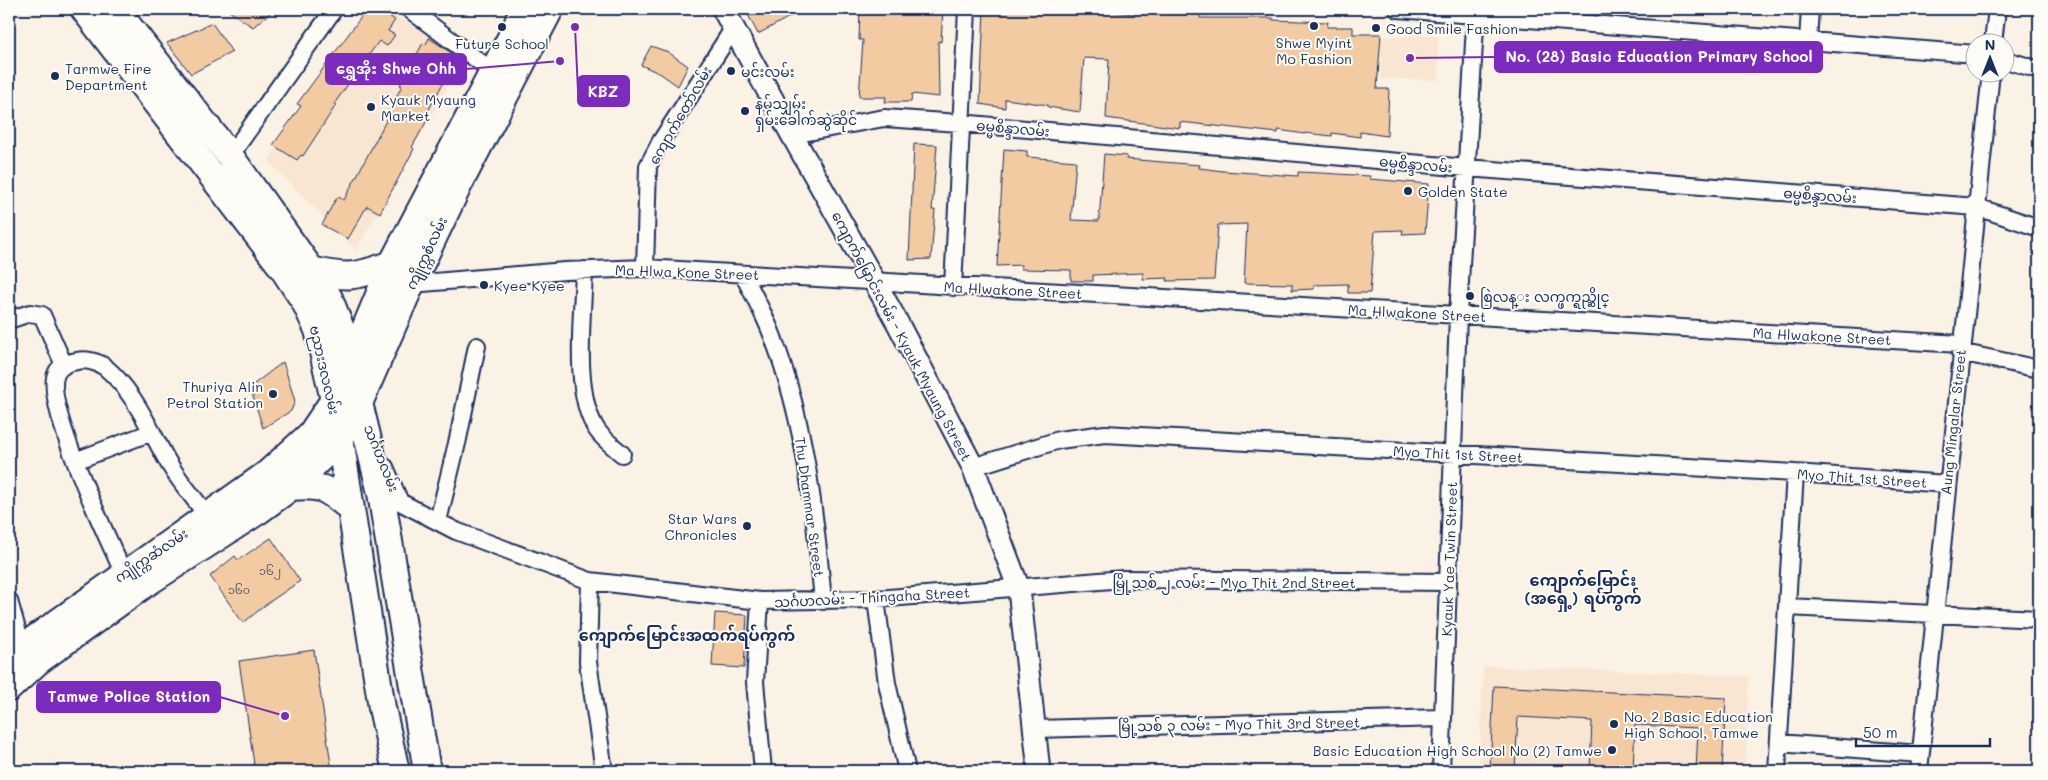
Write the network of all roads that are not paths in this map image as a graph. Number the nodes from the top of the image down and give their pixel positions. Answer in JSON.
{"nodes":[{"id":1,"x":334,"y":9,"type":"edge"},
{"id":2,"x":409,"y":9,"type":"edge"},
{"id":3,"x":523,"y":9,"type":"edge"},
{"id":4,"x":550,"y":9,"type":"edge"},
{"id":5,"x":723,"y":9,"type":"edge"},
{"id":6,"x":967,"y":9,"type":"edge"},
{"id":7,"x":1398,"y":9,"type":"edge"},
{"id":8,"x":1810,"y":9,"type":"edge"},
{"id":9,"x":1997,"y":9,"type":"edge"},
{"id":10,"x":101,"y":12,"type":"edge"},
{"id":11,"x":1476,"y":12,"type":"edge"},
{"id":12,"x":733,"y":29,"type":"junction"},
{"id":13,"x":1995,"y":32,"type":"edge"},
{"id":14,"x":1808,"y":41,"type":"junction"},
{"id":15,"x":1966,"y":53,"type":"edge"},
{"id":16,"x":2016,"y":63,"type":"edge"},
{"id":17,"x":2039,"y":70,"type":"edge"},
{"id":18,"x":492,"y":71,"type":"junction"},
{"id":19,"x":1990,"y":82,"type":"edge"},
{"id":20,"x":960,"y":124,"type":"junction"},
{"id":21,"x":792,"y":135,"type":"junction"},
{"id":22,"x":222,"y":146,"type":"junction"},
{"id":23,"x":194,"y":152,"type":"junction"},
{"id":24,"x":1467,"y":168,"type":"junction"},
{"id":25,"x":1977,"y":207,"type":"junction"},
{"id":26,"x":2039,"y":228,"type":"edge"},
{"id":27,"x":392,"y":264,"type":"junction"},
{"id":28,"x":645,"y":268,"type":"junction"},
{"id":29,"x":311,"y":270,"type":"junction"},
{"id":30,"x":584,"y":270,"type":"junction"},
{"id":31,"x":744,"y":274,"type":"junction"},
{"id":32,"x":873,"y":281,"type":"junction"},
{"id":33,"x":411,"y":284,"type":"junction"},
{"id":34,"x":953,"y":287,"type":"junction"},
{"id":35,"x":1458,"y":316,"type":"junction"},
{"id":36,"x":9,"y":320,"type":"edge"},
{"id":37,"x":477,"y":346,"type":"dead end"},
{"id":38,"x":1961,"y":348,"type":"junction"},
{"id":39,"x":64,"y":365,"type":"junction"},
{"id":40,"x":350,"y":365,"type":"junction"},
{"id":41,"x":2039,"y":369,"type":"edge"},
{"id":42,"x":334,"y":400,"type":"junction"},
{"id":43,"x":360,"y":402,"type":"junction"},
{"id":44,"x":152,"y":432,"type":"junction"},
{"id":45,"x":340,"y":440,"type":"junction"},
{"id":46,"x":292,"y":452,"type":"joint"},
{"id":47,"x":622,"y":454,"type":"dead end"},
{"id":48,"x":1454,"y":454,"type":"junction"},
{"id":49,"x":75,"y":461,"type":"junction"},
{"id":50,"x":973,"y":467,"type":"junction"},
{"id":51,"x":1796,"y":473,"type":"junction"},
{"id":52,"x":1947,"y":484,"type":"junction"},
{"id":53,"x":291,"y":487,"type":"junction"},
{"id":54,"x":350,"y":507,"type":"junction"},
{"id":55,"x":208,"y":517,"type":"junction"},
{"id":56,"x":438,"y":521,"type":"junction"},
{"id":57,"x":124,"y":574,"type":"junction"},
{"id":58,"x":590,"y":581,"type":"junction"},
{"id":59,"x":1448,"y":582,"type":"junction"},
{"id":60,"x":1019,"y":589,"type":"junction"},
{"id":61,"x":876,"y":599,"type":"junction"},
{"id":62,"x":9,"y":601,"type":"edge"},
{"id":63,"x":760,"y":601,"type":"junction"},
{"id":64,"x":823,"y":601,"type":"junction"},
{"id":65,"x":1787,"y":607,"type":"junction"},
{"id":66,"x":1934,"y":614,"type":"junction"},
{"id":67,"x":2039,"y":619,"type":"edge"},
{"id":68,"x":16,"y":652,"type":"edge"},
{"id":69,"x":9,"y":688,"type":"edge"},
{"id":70,"x":1443,"y":718,"type":"junction"},
{"id":71,"x":1035,"y":729,"type":"junction"},
{"id":72,"x":1779,"y":743,"type":"junction"},
{"id":73,"x":1920,"y":754,"type":"junction"},
{"id":74,"x":396,"y":771,"type":"edge"},
{"id":75,"x":427,"y":771,"type":"edge"},
{"id":76,"x":604,"y":771,"type":"edge"},
{"id":77,"x":763,"y":771,"type":"edge"},
{"id":78,"x":907,"y":771,"type":"edge"},
{"id":79,"x":1039,"y":771,"type":"edge"},
{"id":80,"x":1441,"y":771,"type":"edge"},
{"id":81,"x":1777,"y":771,"type":"edge"},
{"id":82,"x":1918,"y":771,"type":"edge"}],
"edges":[{"from":1,"to":22,"type":"street"},
{"from":2,"to":18,"type":"street"},
{"from":3,"to":18,"type":"main road","name":"ကျိုက္ကစံလမ်း"},
{"from":4,"to":33,"type":"main road","name":"ကျိုက္ကစံလမ်း"},
{"from":5,"to":12,"type":"street","name":"ကျောက်မြောင်းလမ်း - Kyauk Myaung Street"},
{"from":6,"to":20,"type":"street"},
{"from":7,"to":11,"type":"street"},
{"from":8,"to":14,"type":"street"},
{"from":9,"to":13,"type":"street"},
{"from":10,"to":22,"type":"main road","name":"ဗညားဒလလမ်း"},
{"from":10,"to":23,"type":"main road","name":"ဗညားဒလလမ်း"},
{"from":11,"to":14,"type":"street"},
{"from":11,"to":24,"type":"street","name":"Kyauk Yae Twin Street"},
{"from":12,"to":21,"type":"street","name":"ကျောက်မြောင်းလမ်း - Kyauk Myaung Street"},
{"from":12,"to":28,"type":"street","name":"ကျောက်တော်လမ်း"},
{"from":14,"to":15,"type":"street"},
{"from":16,"to":17,"type":"street"},
{"from":18,"to":27,"type":"main road","name":"ကျိုက္ကစံလမ်း"},
{"from":19,"to":25,"type":"street","name":"Aung Mingalar Street"},
{"from":20,"to":21,"type":"street","name":"ဓမ္မစိန္ဒာလမ်း"},
{"from":20,"to":24,"type":"street","name":"ဓမ္မစိန္ဒာလမ်း"},
{"from":20,"to":34,"type":"street"},
{"from":21,"to":32,"type":"street","name":"ကျောက်မြောင်းလမ်း - Kyauk Myaung Street"},
{"from":22,"to":23,"type":"main road"},
{"from":22,"to":29,"type":"main road","name":"ဗညားဒလလမ်း"},
{"from":23,"to":42,"type":"main road","name":"ဗညားဒလလမ်း"},
{"from":24,"to":25,"type":"street","name":"ဓမ္မစိန္ဒာလမ်း"},
{"from":24,"to":35,"type":"street","name":"Kyauk Yae Twin Street"},
{"from":25,"to":26,"type":"street","name":"ဓမ္မစိန္ဒာလမ်း"},
{"from":25,"to":38,"type":"street","name":"Aung Mingalar Street"},
{"from":27,"to":29,"type":"main road"},
{"from":27,"to":40,"type":"main road","name":"ကျိုက္ကစံလမ်း"},
{"from":28,"to":30,"type":"street","name":"Ma Hlwa Kone Street"},
{"from":28,"to":31,"type":"street","name":"Ma Hlwa Kone Street"},
{"from":29,"to":40,"type":"main road","name":"ဗညားဒလလမ်း"},
{"from":30,"to":33,"type":"street","name":"Ma Hlwa Kone Street"},
{"from":30,"to":47,"type":"street"},
{"from":31,"to":32,"type":"street","name":"Ma Hlwa Kone Street"},
{"from":31,"to":64,"type":"street","name":"Thu Dhammar Street"},
{"from":32,"to":34,"type":"street","name":"Ma Hlwakone Street"},
{"from":32,"to":50,"type":"street","name":"ကျောက်မြောင်းလမ်း - Kyauk Myaung Street"},
{"from":33,"to":43,"type":"main road","name":"ကျိုက္ကစံလမ်း"},
{"from":34,"to":35,"type":"street","name":"Ma Hlwakone Street"},
{"from":35,"to":38,"type":"street","name":"Ma Hlwakone Street"},
{"from":35,"to":48,"type":"street","name":"Kyauk Yae Twin Street"},
{"from":36,"to":39,"type":"street"},
{"from":37,"to":56,"type":"street"},
{"from":38,"to":41,"type":"street","name":"Ma Hlwakone Street"},
{"from":38,"to":52,"type":"street","name":"Aung Mingalar Street"},
{"from":39,"to":44,"type":"street"},
{"from":39,"to":49,"type":"street"},
{"from":40,"to":42,"type":"main road","name":"ကျိုက္ကစံလမ်း"},
{"from":40,"to":43,"type":"main road","name":"ဗညားဒလလမ်း"},
{"from":42,"to":45,"type":"main road","name":"ဗညားဒလလမ်း"},
{"from":42,"to":46,"type":"main road","name":"ကျိုက္ကစံလမ်း"},
{"from":43,"to":45,"type":"main road","name":"ကျိုက္ကစံလမ်း"},
{"from":43,"to":56,"type":"street","name":"သင်္ဂဟလမ်း"},
{"from":43,"to":75,"type":"main road","name":"ဗညားဒလလမ်း"},
{"from":44,"to":49,"type":"street"},
{"from":44,"to":55,"type":"street"},
{"from":45,"to":53,"type":"main road","name":"ကျိုက္ကစံလမ်း"},
{"from":45,"to":54,"type":"main road","name":"ဗညားဒလလမ်း"},
{"from":46,"to":55,"type":"main road","name":"ကျိုက္ကဆံလမ်း"},
{"from":48,"to":50,"type":"street","name":"Myo Thit 1st Street"},
{"from":48,"to":51,"type":"street","name":"Myo Thit 1st Street"},
{"from":48,"to":59,"type":"street","name":"Kyauk Yae Twin Street"},
{"from":49,"to":57,"type":"street"},
{"from":50,"to":60,"type":"street","name":"ကျောက်မြောင်းလမ်း - Kyauk Myaung Street"},
{"from":51,"to":52,"type":"street","name":"Myo Thit 1st Street"},
{"from":51,"to":65,"type":"street"},
{"from":52,"to":66,"type":"street","name":"Aung Mingalar Street"},
{"from":53,"to":54,"type":"main road"},
{"from":53,"to":69,"type":"main road","name":"ကျိုက္ကဆံလမ်း"},
{"from":54,"to":74,"type":"main road","name":"ဗညားဒလလမ်း"},
{"from":55,"to":57,"type":"main road","name":"ကျိုက္ကဆံလမ်း"},
{"from":56,"to":58,"type":"street","name":"သင်္ဂဟလမ်း - Thingaha Street"},
{"from":57,"to":68,"type":"main road","name":"ကျိုက္ကဆံလမ်း"},
{"from":58,"to":63,"type":"street","name":"သင်္ဂဟလမ်း - Thingaha Street"},
{"from":58,"to":76,"type":"street"},
{"from":59,"to":60,"type":"street","name":"မြို့သစ် ၂ လမ်း - Myo Thit 2nd Street"},
{"from":59,"to":70,"type":"street","name":"Kyauk Yae Twin Street"},
{"from":60,"to":61,"type":"street","name":"သင်္ဂဟလမ်း - Thingaha Street"},
{"from":60,"to":71,"type":"street","name":"ကျောက်မြောင်းလမ်း - Kyauk Myaung Street"},
{"from":61,"to":64,"type":"street","name":"သင်္ဂဟလမ်း - Thingaha Street"},
{"from":61,"to":78,"type":"street"},
{"from":62,"to":68,"type":"street"},
{"from":63,"to":64,"type":"street","name":"သင်္ဂဟလမ်း - Thingaha Street"},
{"from":63,"to":77,"type":"street"},
{"from":65,"to":66,"type":"street"},
{"from":65,"to":72,"type":"street"},
{"from":66,"to":67,"type":"street"},
{"from":66,"to":73,"type":"street","name":"Aung Mingalar Street"},
{"from":70,"to":71,"type":"street","name":"မြို့သစ် ၃ လမ်း - Myo Thit 3rd Street"},
{"from":70,"to":80,"type":"street","name":"Kyauk Yae Twin Street"},
{"from":71,"to":79,"type":"street","name":"ကျောက်မြောင်းလမ်း - Kyauk Myaung Street"},
{"from":72,"to":73,"type":"street"},
{"from":72,"to":81,"type":"street"},
{"from":73,"to":82,"type":"street","name":"Aung Mingalar Street"}]}
